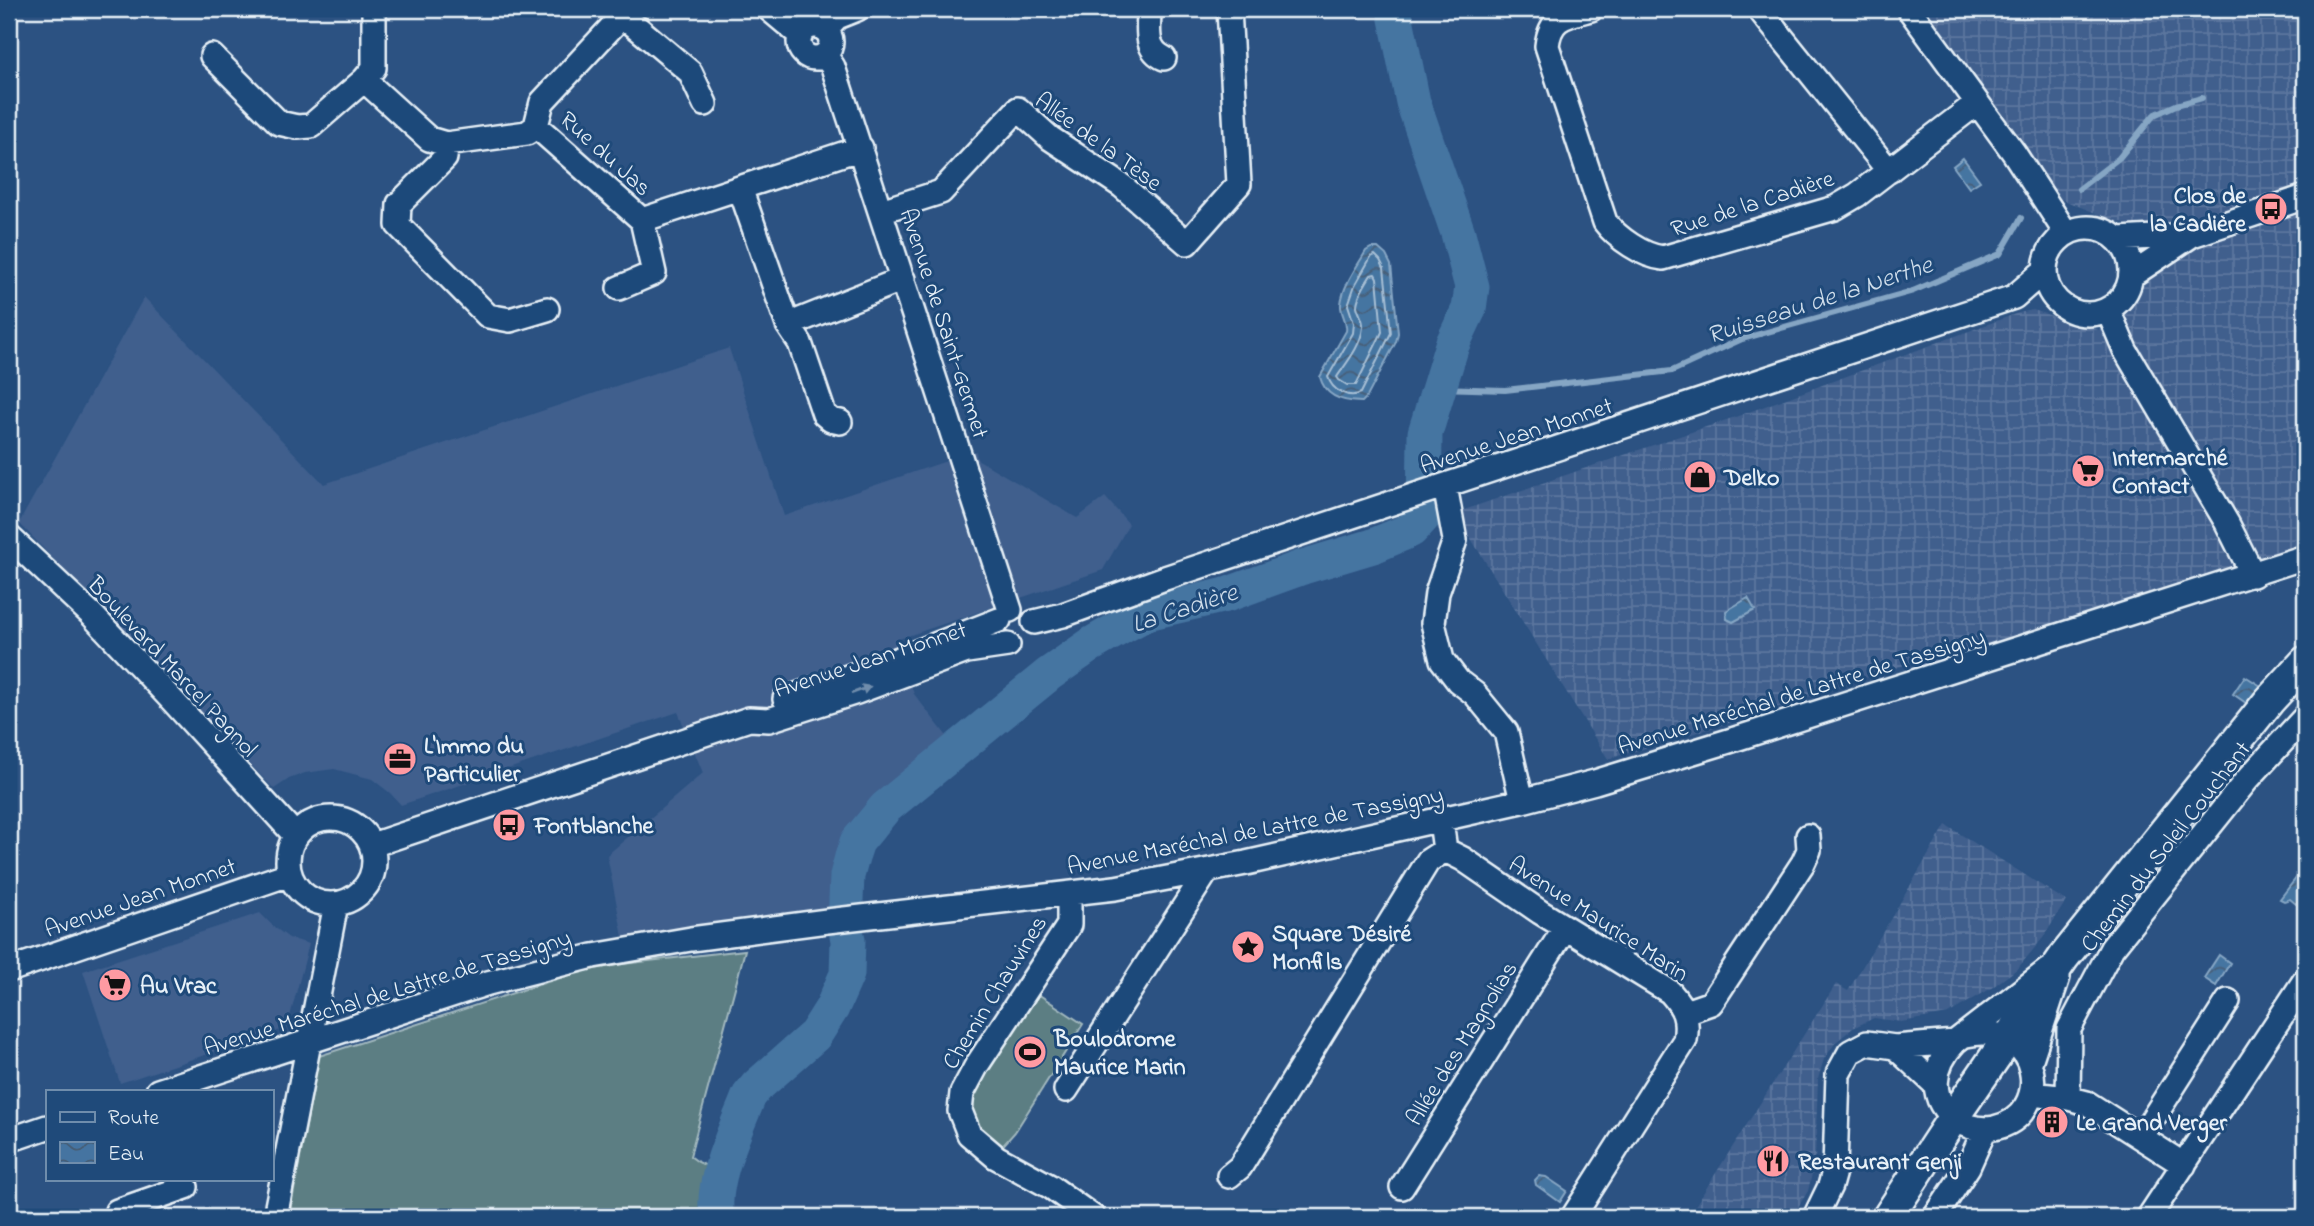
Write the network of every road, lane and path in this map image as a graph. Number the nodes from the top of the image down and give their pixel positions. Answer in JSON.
{"nodes":[{"id":1,"x":374,"y":9,"type":"edge"},
{"id":2,"x":769,"y":9,"type":"edge"},
{"id":3,"x":857,"y":9,"type":"edge"},
{"id":4,"x":1149,"y":9,"type":"edge"},
{"id":5,"x":1229,"y":9,"type":"edge"},
{"id":6,"x":1591,"y":9,"type":"edge"},
{"id":7,"x":1759,"y":9,"type":"edge"},
{"id":8,"x":1909,"y":9,"type":"edge"},
{"id":9,"x":618,"y":13,"type":"edge"},
{"id":10,"x":1552,"y":16,"type":"edge"},
{"id":11,"x":825,"y":30,"type":"junction"},
{"id":12,"x":800,"y":35,"type":"junction"},
{"id":13,"x":825,"y":55,"type":"junction"},
{"id":14,"x":212,"y":56,"type":"dead end"},
{"id":15,"x":1164,"y":58,"type":"dead end"},
{"id":16,"x":364,"y":80,"type":"junction"},
{"id":17,"x":1977,"y":103,"type":"junction"},
{"id":18,"x":705,"y":104,"type":"dead end"},
{"id":19,"x":536,"y":126,"type":"junction"},
{"id":20,"x":446,"y":144,"type":"junction"},
{"id":21,"x":861,"y":148,"type":"junction"},
{"id":22,"x":1889,"y":171,"type":"junction"},
{"id":23,"x":740,"y":188,"type":"junction"},
{"id":24,"x":2305,"y":197,"type":"edge"},
{"id":25,"x":881,"y":211,"type":"junction"},
{"id":26,"x":642,"y":220,"type":"junction"},
{"id":27,"x":2067,"y":233,"type":"junction"},
{"id":28,"x":2192,"y":235,"type":"junction"},
{"id":29,"x":2118,"y":239,"type":"junction"},
{"id":30,"x":2045,"y":270,"type":"junction"},
{"id":31,"x":2132,"y":275,"type":"junction"},
{"id":32,"x":903,"y":279,"type":"junction"},
{"id":33,"x":620,"y":288,"type":"dead end"},
{"id":34,"x":2014,"y":297,"type":"junction"},
{"id":35,"x":2063,"y":307,"type":"junction"},
{"id":36,"x":547,"y":309,"type":"dead end"},
{"id":37,"x":2108,"y":310,"type":"junction"},
{"id":38,"x":788,"y":325,"type":"junction"},
{"id":39,"x":840,"y":422,"type":"dead end"},
{"id":40,"x":1430,"y":491,"type":"junction"},
{"id":41,"x":9,"y":537,"type":"edge"},
{"id":42,"x":2305,"y":556,"type":"edge"},
{"id":43,"x":2253,"y":575,"type":"junction"},
{"id":44,"x":1005,"y":615,"type":"junction"},
{"id":45,"x":1034,"y":622,"type":"junction"},
{"id":46,"x":1008,"y":645,"type":"junction"},
{"id":47,"x":2305,"y":662,"type":"edge"},
{"id":48,"x":2305,"y":717,"type":"edge"},
{"id":49,"x":749,"y":719,"type":"junction"},
{"id":50,"x":1522,"y":801,"type":"junction"},
{"id":51,"x":1441,"y":821,"type":"junction"},
{"id":52,"x":295,"y":835,"type":"junction"},
{"id":53,"x":1808,"y":836,"type":"dead end"},
{"id":54,"x":372,"y":845,"type":"junction"},
{"id":55,"x":1445,"y":850,"type":"junction"},
{"id":56,"x":1207,"y":871,"type":"junction"},
{"id":57,"x":289,"y":874,"type":"junction"},
{"id":58,"x":1069,"y":894,"type":"junction"},
{"id":59,"x":336,"y":904,"type":"junction"},
{"id":60,"x":1564,"y":928,"type":"junction"},
{"id":61,"x":2064,"y":957,"type":"junction"},
{"id":62,"x":9,"y":970,"type":"edge"},
{"id":63,"x":2305,"y":980,"type":"edge"},
{"id":64,"x":2228,"y":1001,"type":"dead end"},
{"id":65,"x":1685,"y":1012,"type":"junction"},
{"id":66,"x":1960,"y":1038,"type":"junction"},
{"id":67,"x":2009,"y":1038,"type":"junction"},
{"id":68,"x":310,"y":1042,"type":"junction"},
{"id":69,"x":1895,"y":1048,"type":"junction"},
{"id":70,"x":2030,"y":1062,"type":"junction"},
{"id":71,"x":1936,"y":1085,"type":"junction"},
{"id":72,"x":161,"y":1090,"type":"edge"},
{"id":73,"x":1066,"y":1090,"type":"dead end"},
{"id":74,"x":2031,"y":1094,"type":"junction"},
{"id":75,"x":2068,"y":1098,"type":"junction"},
{"id":76,"x":1953,"y":1118,"type":"junction"},
{"id":77,"x":46,"y":1127,"type":"edge"},
{"id":78,"x":1985,"y":1129,"type":"junction"},
{"id":79,"x":2141,"y":1137,"type":"junction"},
{"id":80,"x":9,"y":1140,"type":"edge"},
{"id":81,"x":2184,"y":1165,"type":"junction"},
{"id":82,"x":1229,"y":1176,"type":"dead end"},
{"id":83,"x":183,"y":1180,"type":"edge"},
{"id":84,"x":1402,"y":1187,"type":"dead end"},
{"id":85,"x":119,"y":1217,"type":"edge"},
{"id":86,"x":275,"y":1217,"type":"edge"},
{"id":87,"x":1093,"y":1217,"type":"edge"},
{"id":88,"x":1573,"y":1217,"type":"edge"},
{"id":89,"x":1815,"y":1217,"type":"edge"},
{"id":90,"x":1888,"y":1217,"type":"edge"},
{"id":91,"x":1935,"y":1217,"type":"edge"},
{"id":92,"x":2149,"y":1217,"type":"edge"}],
"edges":[{"from":1,"to":16,"type":"street"},
{"from":2,"to":12,"type":"street"},
{"from":3,"to":11,"type":"street"},
{"from":4,"to":15,"type":"street"},
{"from":5,"to":25,"type":"street","name":"Allée de la Tèse"},
{"from":6,"to":10,"type":"street","name":"Rue de la Cadière"},
{"from":7,"to":22,"type":"street"},
{"from":8,"to":17,"type":"street"},
{"from":9,"to":18,"type":"street"},
{"from":9,"to":19,"type":"street"},
{"from":10,"to":22,"type":"street","name":"Rue de la Cadière"},
{"from":11,"to":12,"type":"street"},
{"from":11,"to":13,"type":"street","name":"Avenue de Saint-Germet"},
{"from":12,"to":13,"type":"street"},
{"from":13,"to":21,"type":"street","name":"Avenue de Saint-Germet"},
{"from":14,"to":16,"type":"street"},
{"from":16,"to":20,"type":"street"},
{"from":17,"to":22,"type":"street","name":"Rue de la Cadière"},
{"from":17,"to":27,"type":"street"},
{"from":19,"to":20,"type":"street","name":"Rue du Jas"},
{"from":19,"to":26,"type":"street","name":"Rue du Jas"},
{"from":20,"to":36,"type":"street"},
{"from":21,"to":23,"type":"street","name":"Rue du Jas"},
{"from":21,"to":25,"type":"street","name":"Avenue de Saint-Germet"},
{"from":23,"to":26,"type":"street","name":"Rue du Jas"},
{"from":23,"to":38,"type":"street"},
{"from":24,"to":28,"type":"street"},
{"from":25,"to":32,"type":"street","name":"Avenue de Saint-Germet"},
{"from":26,"to":33,"type":"street"},
{"from":27,"to":29,"type":"street"},
{"from":27,"to":30,"type":"street"},
{"from":28,"to":29,"type":"street"},
{"from":28,"to":31,"type":"street"},
{"from":29,"to":31,"type":"street"},
{"from":30,"to":34,"type":"street","name":"Avenue Jean Monnet"},
{"from":30,"to":35,"type":"street"},
{"from":31,"to":37,"type":"street"},
{"from":32,"to":38,"type":"street"},
{"from":32,"to":44,"type":"street","name":"Avenue de Saint-Germet"},
{"from":34,"to":35,"type":"street","name":"Avenue Jean Monnet"},
{"from":34,"to":40,"type":"street","name":"Avenue Jean Monnet"},
{"from":35,"to":37,"type":"street"},
{"from":37,"to":43,"type":"street"},
{"from":38,"to":39,"type":"street"},
{"from":40,"to":45,"type":"street","name":"Avenue Jean Monnet"},
{"from":40,"to":50,"type":"street"},
{"from":41,"to":52,"type":"street","name":"Boulevard Marcel Pagnol"},
{"from":42,"to":43,"type":"street","name":"Avenue Maréchal de Lattre de Tassigny"},
{"from":43,"to":50,"type":"street","name":"Avenue Maréchal de Lattre de Tassigny"},
{"from":44,"to":45,"type":"street"},
{"from":44,"to":46,"type":"street"},
{"from":44,"to":49,"type":"street","name":"Avenue Jean Monnet"},
{"from":45,"to":46,"type":"street"},
{"from":49,"to":46,"type":"street","name":"Avenue Jean Monnet","one_way":true},
{"from":47,"to":61,"type":"main road"},
{"from":48,"to":75,"type":"street","name":"Chemin du Soleil Couchant"},
{"from":49,"to":54,"type":"street","name":"Avenue Jean Monnet"},
{"from":50,"to":51,"type":"street","name":"Avenue Maréchal de Lattre de Tassigny"},
{"from":51,"to":55,"type":"street"},
{"from":51,"to":56,"type":"street","name":"Avenue Maréchal de Lattre de Tassigny"},
{"from":52,"to":54,"type":"street"},
{"from":52,"to":57,"type":"street"},
{"from":53,"to":65,"type":"street"},
{"from":54,"to":59,"type":"street"},
{"from":55,"to":60,"type":"street","name":"Avenue Maurice Marin"},
{"from":55,"to":82,"type":"street"},
{"from":56,"to":58,"type":"street","name":"Avenue Maréchal de Lattre de Tassigny"},
{"from":56,"to":73,"type":"street"},
{"from":57,"to":59,"type":"street"},
{"from":57,"to":62,"type":"street","name":"Avenue Jean Monnet"},
{"from":58,"to":68,"type":"street","name":"Avenue Maréchal de Lattre de Tassigny"},
{"from":58,"to":87,"type":"street","name":"Chemin Chauvines"},
{"from":59,"to":68,"type":"street"},
{"from":60,"to":65,"type":"street","name":"Avenue Maurice Marin"},
{"from":60,"to":84,"type":"street","name":"Allée des Magnolias"},
{"from":61,"to":66,"type":"street"},
{"from":61,"to":67,"type":"main road"},
{"from":61,"to":70,"type":"street"},
{"from":63,"to":81,"type":"street"},
{"from":64,"to":79,"type":"street"},
{"from":65,"to":88,"type":"street","name":"Avenue Maurice Marin"},
{"from":66,"to":67,"type":"street"},
{"from":66,"to":69,"type":"street"},
{"from":66,"to":71,"type":"street"},
{"from":67,"to":70,"type":"street"},
{"from":67,"to":76,"type":"main road"},
{"from":68,"to":72,"type":"street","name":"Avenue Maréchal de Lattre de Tassigny"},
{"from":68,"to":86,"type":"street"},
{"from":69,"to":71,"type":"street"},
{"from":69,"to":89,"type":"street"},
{"from":70,"to":74,"type":"street"},
{"from":71,"to":76,"type":"street"},
{"from":74,"to":75,"type":"street"},
{"from":74,"to":78,"type":"street"},
{"from":75,"to":79,"type":"street"},
{"from":76,"to":78,"type":"street"},
{"from":76,"to":90,"type":"main road"},
{"from":77,"to":80,"type":"street"},
{"from":78,"to":91,"type":"street"},
{"from":79,"to":81,"type":"street"},
{"from":81,"to":92,"type":"street"},
{"from":83,"to":85,"type":"street"}]}
